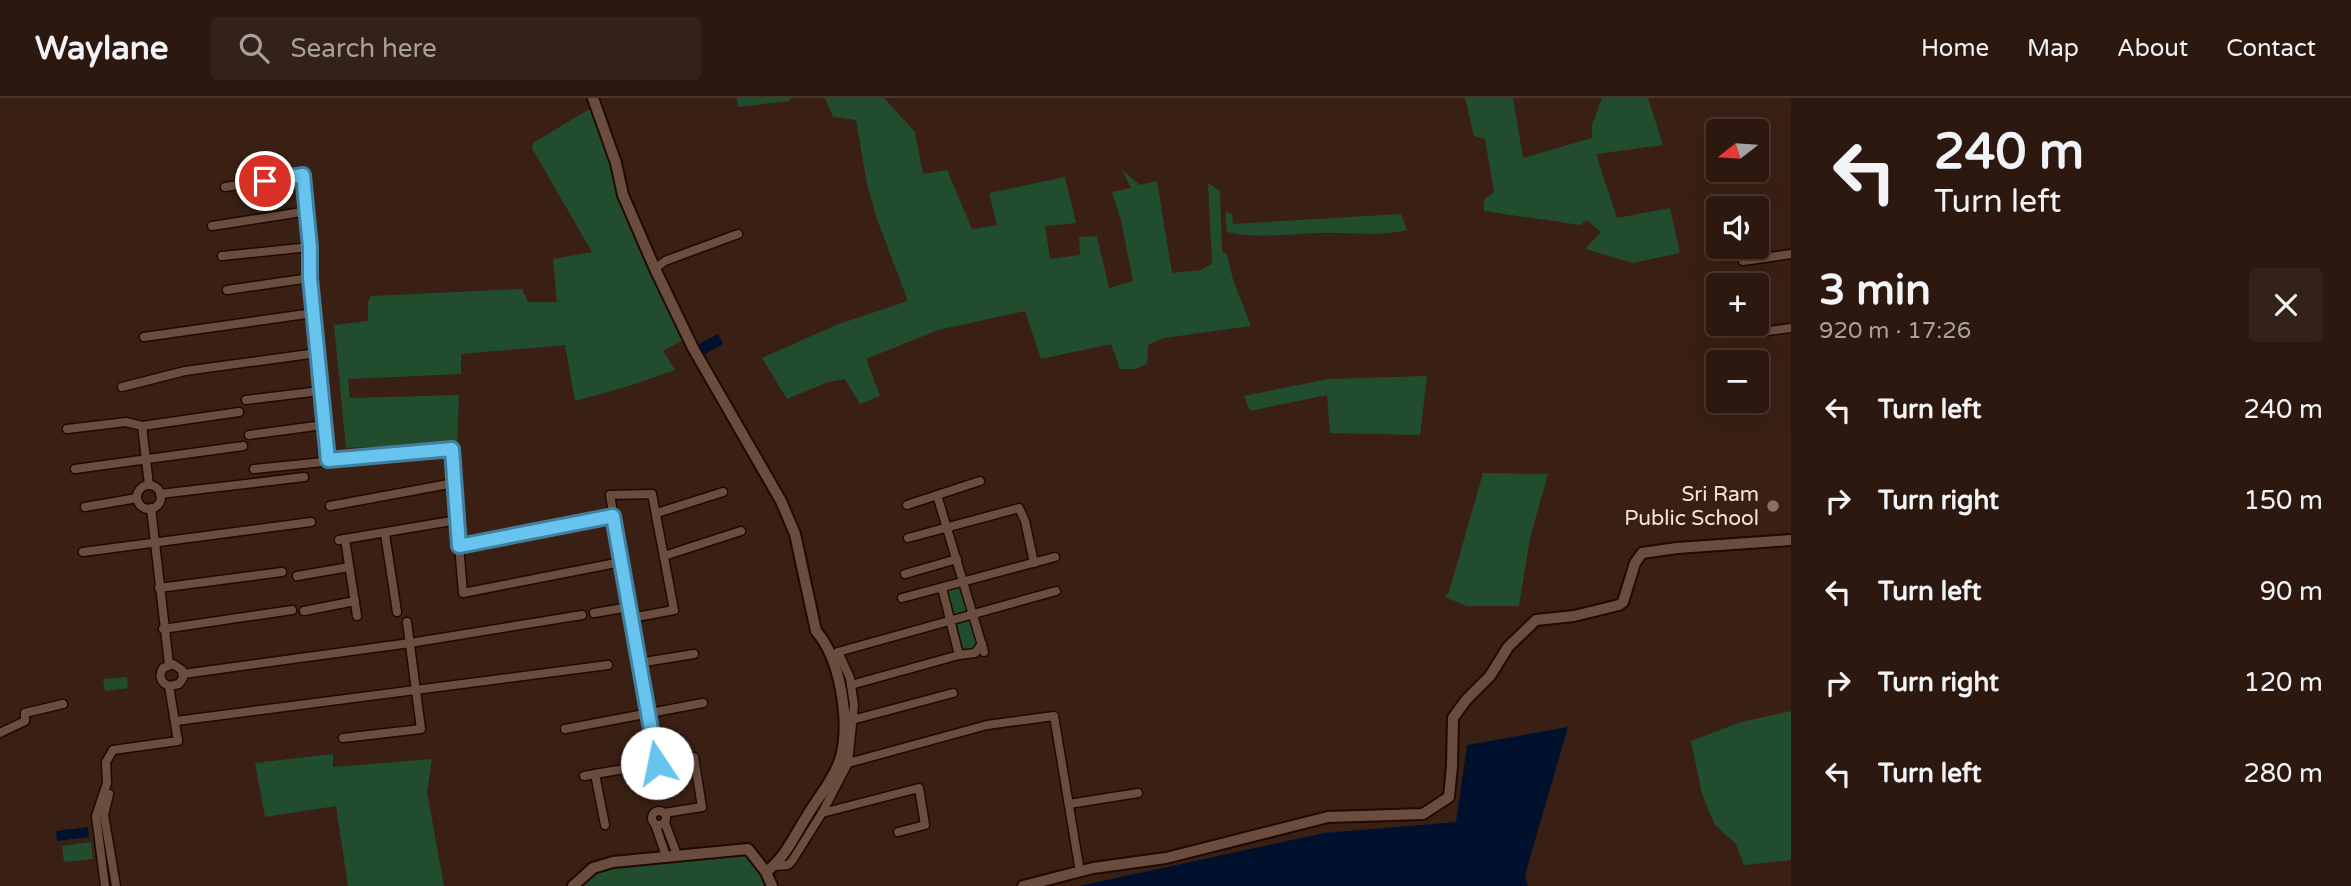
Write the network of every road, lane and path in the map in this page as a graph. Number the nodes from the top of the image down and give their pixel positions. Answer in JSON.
{"nodes":[{"id":1,"x":593,"y":98,"type":"edge"},
{"id":2,"x":225,"y":187,"type":"dead end"},
{"id":3,"x":307,"y":211,"type":"junction"},
{"id":4,"x":212,"y":226,"type":"dead end"},
{"id":5,"x":738,"y":234,"type":"dead end"},
{"id":6,"x":310,"y":247,"type":"junction"},
{"id":7,"x":1791,"y":254,"type":"edge"},
{"id":8,"x":222,"y":257,"type":"dead end"},
{"id":9,"x":1742,"y":261,"type":"dead end"},
{"id":10,"x":655,"y":269,"type":"junction"},
{"id":11,"x":310,"y":278,"type":"junction"},
{"id":12,"x":227,"y":290,"type":"dead end"},
{"id":13,"x":313,"y":313,"type":"junction"},
{"id":14,"x":1791,"y":328,"type":"edge"},
{"id":15,"x":1769,"y":331,"type":"edge"},
{"id":16,"x":144,"y":337,"type":"dead end"},
{"id":17,"x":317,"y":353,"type":"junction"},
{"id":18,"x":122,"y":387,"type":"dead end"},
{"id":19,"x":320,"y":391,"type":"junction"},
{"id":20,"x":246,"y":400,"type":"dead end"},
{"id":21,"x":239,"y":412,"type":"dead end"},
{"id":22,"x":323,"y":425,"type":"junction"},
{"id":23,"x":142,"y":426,"type":"junction"},
{"id":24,"x":67,"y":429,"type":"dead end"},
{"id":25,"x":249,"y":435,"type":"dead end"},
{"id":26,"x":243,"y":446,"type":"dead end"},
{"id":27,"x":146,"y":459,"type":"junction"},
{"id":28,"x":328,"y":460,"type":"junction"},
{"id":29,"x":75,"y":469,"type":"dead end"},
{"id":30,"x":254,"y":469,"type":"dead end"},
{"id":31,"x":304,"y":477,"type":"dead end"},
{"id":32,"x":980,"y":481,"type":"dead end"},
{"id":33,"x":454,"y":483,"type":"junction"},
{"id":34,"x":149,"y":485,"type":"junction"},
{"id":35,"x":723,"y":492,"type":"dead end"},
{"id":36,"x":160,"y":494,"type":"junction"},
{"id":37,"x":937,"y":495,"type":"junction"},
{"id":38,"x":137,"y":498,"type":"junction"},
{"id":39,"x":907,"y":505,"type":"dead end"},
{"id":40,"x":330,"y":506,"type":"dead end"},
{"id":41,"x":85,"y":507,"type":"dead end"},
{"id":42,"x":151,"y":508,"type":"junction"},
{"id":43,"x":657,"y":513,"type":"junction"},
{"id":44,"x":613,"y":516,"type":"junction"},
{"id":45,"x":457,"y":520,"type":"junction"},
{"id":46,"x":311,"y":522,"type":"dead end"},
{"id":47,"x":947,"y":527,"type":"junction"},
{"id":48,"x":741,"y":531,"type":"dead end"},
{"id":49,"x":384,"y":534,"type":"junction"},
{"id":50,"x":908,"y":538,"type":"dead end"},
{"id":51,"x":1791,"y":540,"type":"edge"},
{"id":52,"x":154,"y":542,"type":"junction"},
{"id":53,"x":459,"y":546,"type":"junction"},
{"id":54,"x":83,"y":552,"type":"dead end"},
{"id":55,"x":664,"y":556,"type":"junction"},
{"id":56,"x":1055,"y":557,"type":"dead end"},
{"id":57,"x":957,"y":559,"type":"junction"},
{"id":58,"x":621,"y":562,"type":"junction"},
{"id":59,"x":1034,"y":563,"type":"junction"},
{"id":60,"x":349,"y":567,"type":"junction"},
{"id":61,"x":282,"y":572,"type":"dead end"},
{"id":62,"x":905,"y":574,"type":"dead end"},
{"id":63,"x":297,"y":576,"type":"dead end"},
{"id":64,"x":963,"y":582,"type":"junction"},
{"id":65,"x":159,"y":588,"type":"junction"},
{"id":66,"x":942,"y":588,"type":"junction"},
{"id":67,"x":1056,"y":591,"type":"dead end"},
{"id":68,"x":902,"y":598,"type":"dead end"},
{"id":69,"x":355,"y":601,"type":"junction"},
{"id":70,"x":629,"y":607,"type":"junction"},
{"id":71,"x":292,"y":610,"type":"dead end"},
{"id":72,"x":304,"y":611,"type":"dead end"},
{"id":73,"x":397,"y":612,"type":"dead end"},
{"id":74,"x":594,"y":613,"type":"dead end"},
{"id":75,"x":973,"y":614,"type":"junction"},
{"id":76,"x":582,"y":615,"type":"dead end"},
{"id":77,"x":357,"y":616,"type":"dead end"},
{"id":78,"x":631,"y":618,"type":"junction"},
{"id":79,"x":951,"y":621,"type":"junction"},
{"id":80,"x":407,"y":622,"type":"dead end"},
{"id":81,"x":163,"y":629,"type":"junction"},
{"id":82,"x":410,"y":643,"type":"junction"},
{"id":83,"x":694,"y":654,"type":"dead end"},
{"id":84,"x":959,"y":655,"type":"junction"},
{"id":85,"x":638,"y":663,"type":"junction"},
{"id":86,"x":169,"y":664,"type":"junction"},
{"id":87,"x":608,"y":665,"type":"dead end"},
{"id":88,"x":183,"y":674,"type":"junction"},
{"id":89,"x":851,"y":685,"type":"junction"},
{"id":90,"x":169,"y":686,"type":"junction"},
{"id":91,"x":416,"y":689,"type":"junction"},
{"id":92,"x":953,"y":693,"type":"dead end"},
{"id":93,"x":63,"y":704,"type":"dead end"},
{"id":94,"x":703,"y":704,"type":"dead end"},
{"id":95,"x":647,"y":715,"type":"junction"},
{"id":96,"x":852,"y":720,"type":"junction"},
{"id":97,"x":176,"y":721,"type":"junction"},
{"id":98,"x":565,"y":729,"type":"dead end"},
{"id":99,"x":0,"y":733,"type":"edge"},
{"id":100,"x":343,"y":738,"type":"dead end"},
{"id":101,"x":113,"y":750,"type":"junction"},
{"id":102,"x":657,"y":763,"type":"junction"},
{"id":103,"x":848,"y":763,"type":"junction"},
{"id":104,"x":596,"y":774,"type":"junction"},
{"id":105,"x":584,"y":776,"type":"dead end"},
{"id":106,"x":1138,"y":793,"type":"dead end"},
{"id":107,"x":1069,"y":804,"type":"junction"},
{"id":108,"x":664,"y":813,"type":"junction"},
{"id":109,"x":822,"y":813,"type":"junction"},
{"id":110,"x":665,"y":823,"type":"junction"},
{"id":111,"x":655,"y":824,"type":"junction"},
{"id":112,"x":605,"y":825,"type":"dead end"},
{"id":113,"x":898,"y":832,"type":"dead end"},
{"id":114,"x":671,"y":855,"type":"junction"},
{"id":115,"x":771,"y":869,"type":"junction"},
{"id":116,"x":1080,"y":872,"type":"junction"},
{"id":117,"x":105,"y":886,"type":"edge"},
{"id":118,"x":116,"y":886,"type":"edge"},
{"id":119,"x":573,"y":886,"type":"edge"},
{"id":120,"x":772,"y":886,"type":"edge"},
{"id":121,"x":1023,"y":886,"type":"edge"}],
"edges":[{"from":1,"to":10,"type":"main road"},
{"from":2,"to":3,"type":"street"},
{"from":3,"to":4,"type":"street"},
{"from":3,"to":6,"type":"street"},
{"from":5,"to":10,"type":"street"},
{"from":6,"to":8,"type":"street"},
{"from":6,"to":11,"type":"street"},
{"from":7,"to":9,"type":"street"},
{"from":10,"to":115,"type":"main road"},
{"from":11,"to":12,"type":"street"},
{"from":11,"to":13,"type":"street"},
{"from":13,"to":16,"type":"street"},
{"from":13,"to":17,"type":"street"},
{"from":14,"to":15,"type":"street"},
{"from":17,"to":18,"type":"street"},
{"from":17,"to":19,"type":"street"},
{"from":19,"to":20,"type":"street"},
{"from":19,"to":22,"type":"street"},
{"from":21,"to":23,"type":"street"},
{"from":22,"to":25,"type":"street"},
{"from":22,"to":28,"type":"street"},
{"from":23,"to":24,"type":"street"},
{"from":23,"to":27,"type":"street"},
{"from":26,"to":27,"type":"street"},
{"from":27,"to":29,"type":"street"},
{"from":27,"to":34,"type":"street"},
{"from":28,"to":30,"type":"street"},
{"from":28,"to":33,"type":"street"},
{"from":31,"to":36,"type":"street"},
{"from":32,"to":37,"type":"street"},
{"from":33,"to":40,"type":"street"},
{"from":33,"to":45,"type":"street"},
{"from":34,"to":36,"type":"street"},
{"from":34,"to":38,"type":"street"},
{"from":35,"to":43,"type":"street"},
{"from":36,"to":42,"type":"street"},
{"from":37,"to":39,"type":"street"},
{"from":37,"to":47,"type":"street"},
{"from":38,"to":41,"type":"street"},
{"from":38,"to":42,"type":"street"},
{"from":42,"to":52,"type":"street"},
{"from":43,"to":44,"type":"street"},
{"from":43,"to":55,"type":"street"},
{"from":44,"to":53,"type":"street"},
{"from":44,"to":58,"type":"street"},
{"from":45,"to":49,"type":"street"},
{"from":45,"to":53,"type":"street"},
{"from":46,"to":52,"type":"street"},
{"from":47,"to":50,"type":"street"},
{"from":47,"to":57,"type":"street"},
{"from":47,"to":59,"type":"street"},
{"from":48,"to":55,"type":"street"},
{"from":49,"to":60,"type":"street"},
{"from":49,"to":73,"type":"street"},
{"from":51,"to":116,"type":"main road"},
{"from":52,"to":54,"type":"street"},
{"from":52,"to":65,"type":"street"},
{"from":53,"to":58,"type":"street"},
{"from":55,"to":78,"type":"street"},
{"from":56,"to":59,"type":"street"},
{"from":57,"to":62,"type":"street"},
{"from":57,"to":64,"type":"street"},
{"from":58,"to":70,"type":"street"},
{"from":59,"to":64,"type":"street"},
{"from":60,"to":63,"type":"street"},
{"from":60,"to":69,"type":"street"},
{"from":61,"to":65,"type":"street"},
{"from":64,"to":66,"type":"street"},
{"from":64,"to":75,"type":"street"},
{"from":65,"to":81,"type":"street"},
{"from":66,"to":68,"type":"street"},
{"from":66,"to":79,"type":"street"},
{"from":67,"to":75,"type":"street"},
{"from":69,"to":72,"type":"street"},
{"from":69,"to":77,"type":"street"},
{"from":70,"to":74,"type":"street"},
{"from":70,"to":78,"type":"street"},
{"from":71,"to":81,"type":"street"},
{"from":75,"to":79,"type":"street"},
{"from":75,"to":84,"type":"street"},
{"from":76,"to":82,"type":"street"},
{"from":78,"to":85,"type":"street"},
{"from":79,"to":84,"type":"street"},
{"from":79,"to":89,"type":"street"},
{"from":80,"to":82,"type":"street"},
{"from":81,"to":86,"type":"street"},
{"from":82,"to":88,"type":"street"},
{"from":82,"to":91,"type":"street"},
{"from":83,"to":85,"type":"street"},
{"from":84,"to":89,"type":"street"},
{"from":85,"to":95,"type":"street"},
{"from":86,"to":88,"type":"street"},
{"from":86,"to":90,"type":"street"},
{"from":87,"to":91,"type":"street"},
{"from":88,"to":90,"type":"street"},
{"from":89,"to":96,"type":"street"},
{"from":90,"to":97,"type":"street"},
{"from":91,"to":97,"type":"street"},
{"from":91,"to":100,"type":"street"},
{"from":92,"to":96,"type":"street"},
{"from":93,"to":99,"type":"street"},
{"from":94,"to":95,"type":"street"},
{"from":95,"to":98,"type":"street"},
{"from":95,"to":102,"type":"street"},
{"from":96,"to":103,"type":"street"},
{"from":97,"to":101,"type":"street"},
{"from":101,"to":117,"type":"street"},
{"from":101,"to":118,"type":"street"},
{"from":102,"to":104,"type":"street"},
{"from":102,"to":108,"type":"street"},
{"from":103,"to":107,"type":"street"},
{"from":103,"to":109,"type":"street"},
{"from":104,"to":105,"type":"street"},
{"from":104,"to":112,"type":"street"},
{"from":106,"to":107,"type":"street"},
{"from":107,"to":116,"type":"street"},
{"from":108,"to":110,"type":"street"},
{"from":108,"to":111,"type":"street"},
{"from":109,"to":113,"type":"street"},
{"from":109,"to":115,"type":"street"},
{"from":110,"to":111,"type":"street"},
{"from":110,"to":114,"type":"street"},
{"from":111,"to":114,"type":"street"},
{"from":114,"to":115,"type":"main road"},
{"from":114,"to":119,"type":"main road"},
{"from":115,"to":120,"type":"main road"},
{"from":116,"to":121,"type":"main road"}]}
